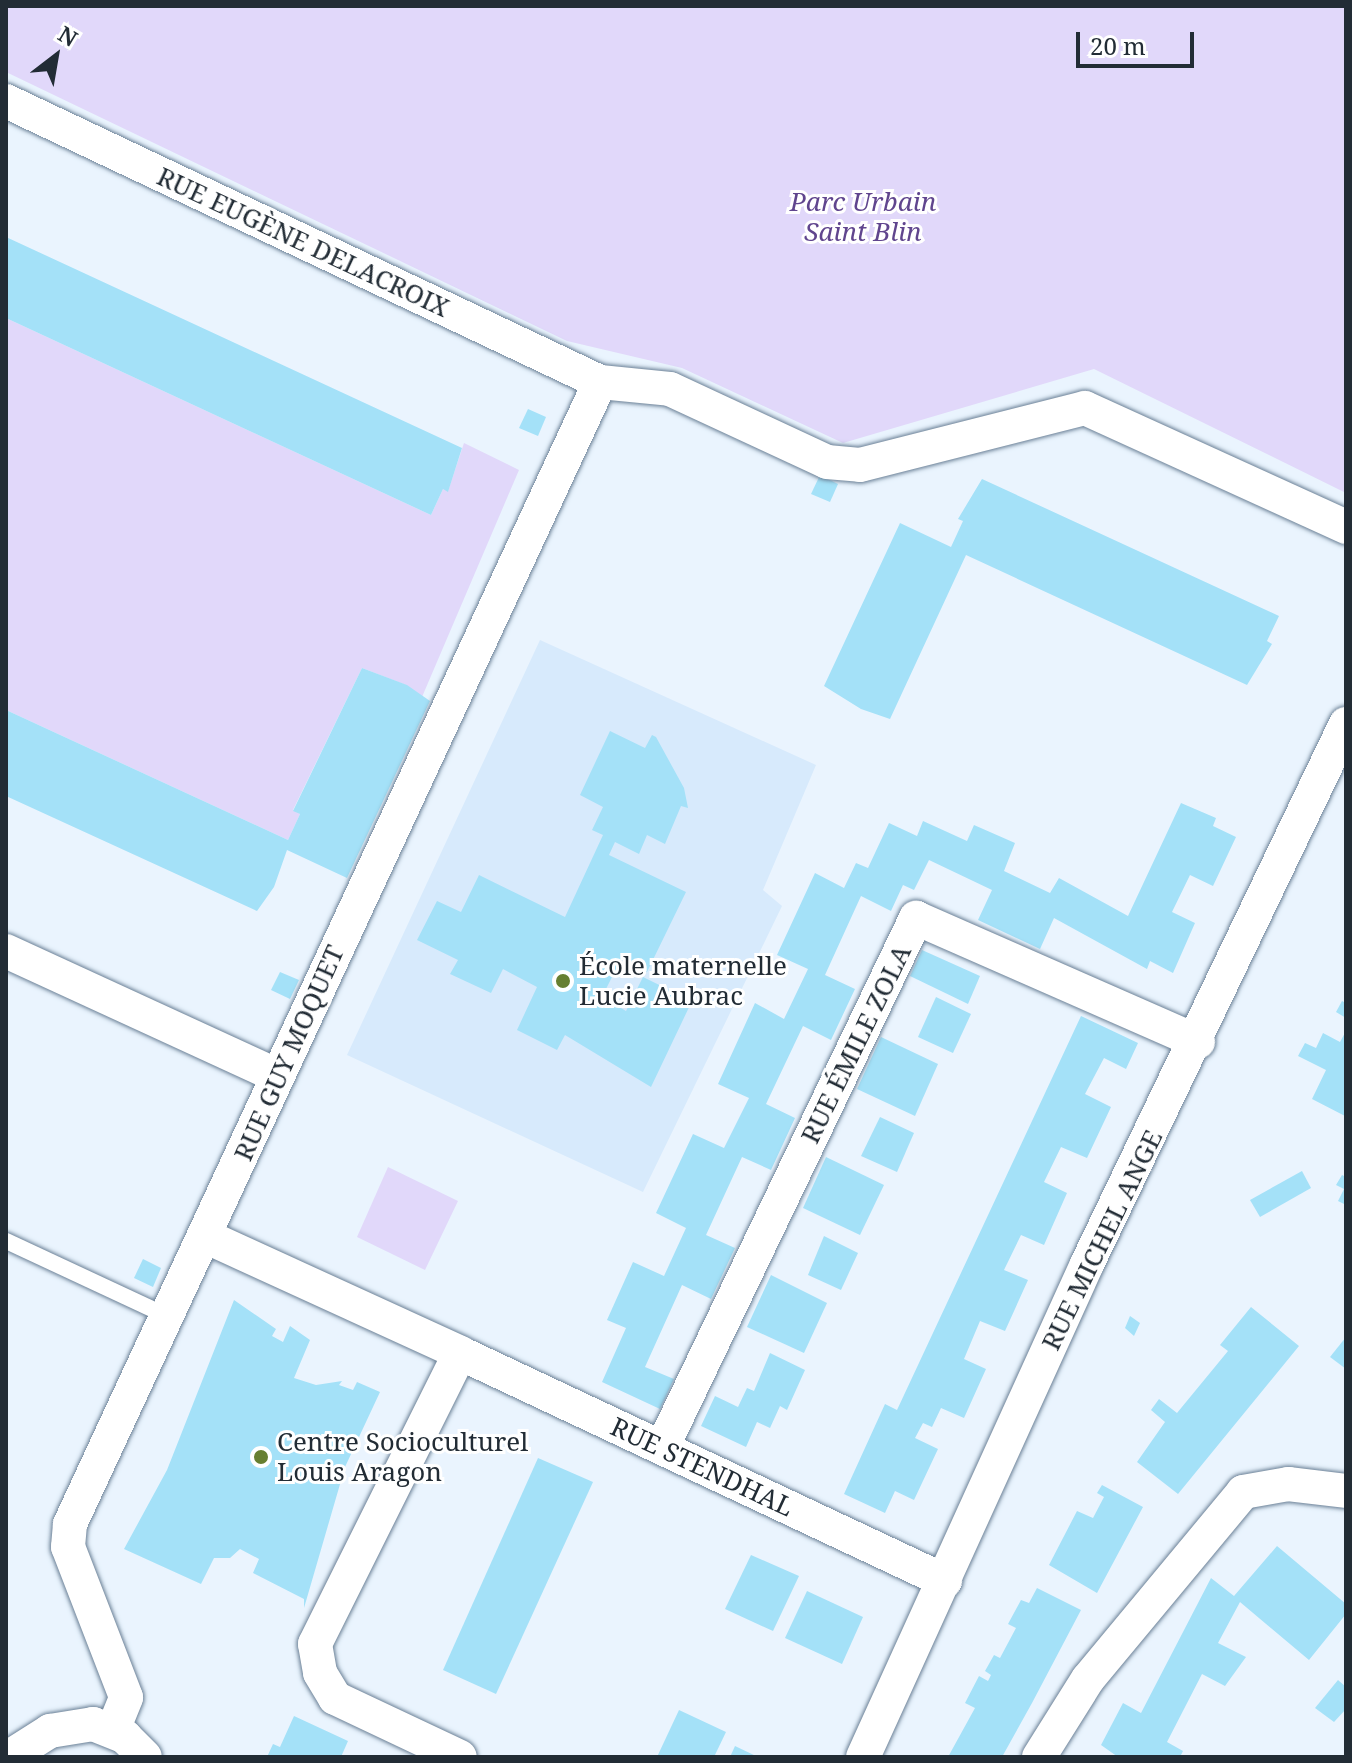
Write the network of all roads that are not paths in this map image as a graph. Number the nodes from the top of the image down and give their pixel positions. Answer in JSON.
{"nodes":[{"id":1,"x":6,"y":101,"type":"edge"},
{"id":2,"x":600,"y":382,"type":"junction"},
{"id":3,"x":1346,"y":527,"type":"edge"},
{"id":4,"x":1346,"y":724,"type":"edge"},
{"id":5,"x":6,"y":951,"type":"edge"},
{"id":6,"x":1198,"y":1042,"type":"junction"},
{"id":7,"x":278,"y":1076,"type":"junction"},
{"id":8,"x":205,"y":1236,"type":"junction"},
{"id":9,"x":6,"y":1241,"type":"edge"},
{"id":10,"x":167,"y":1316,"type":"junction"},
{"id":11,"x":460,"y":1353,"type":"junction"},
{"id":12,"x":662,"y":1448,"type":"junction"},
{"id":13,"x":1346,"y":1491,"type":"edge"},
{"id":14,"x":945,"y":1581,"type":"junction"},
{"id":15,"x":113,"y":1730,"type":"junction"},
{"id":16,"x":9,"y":1757,"type":"edge"},
{"id":17,"x":145,"y":1757,"type":"edge"},
{"id":18,"x":460,"y":1757,"type":"edge"},
{"id":19,"x":863,"y":1757,"type":"edge"},
{"id":20,"x":1039,"y":1757,"type":"edge"}],
"edges":[{"from":1,"to":2,"type":"street","name":"RUE EUGÈNE DELACROIX"},
{"from":2,"to":3,"type":"street","name":"RUE EUGÈNE DELACROIX"},
{"from":2,"to":7,"type":"street","name":"RUE GUY MOQUET"},
{"from":4,"to":6,"type":"street","name":"RUE MICHEL ANGE"},
{"from":5,"to":7,"type":"street"},
{"from":6,"to":12,"type":"street","name":"RUE ÉMILE ZOLA"},
{"from":6,"to":14,"type":"street","name":"RUE MICHEL ANGE"},
{"from":7,"to":8,"type":"street","name":"RUE GUY MOQUET"},
{"from":8,"to":10,"type":"street","name":"RUE GUY MOQUET"},
{"from":8,"to":11,"type":"street","name":"RUE STENDHAL"},
{"from":9,"to":10,"type":"lane"},
{"from":10,"to":15,"type":"street","name":"RUE GUY MOQUET"},
{"from":11,"to":12,"type":"street","name":"RUE STENDHAL"},
{"from":11,"to":18,"type":"street"},
{"from":12,"to":14,"type":"street","name":"RUE STENDHAL"},
{"from":13,"to":20,"type":"street"},
{"from":14,"to":19,"type":"street","name":"RUE MICHEL ANGE"},
{"from":15,"to":16,"type":"street"},
{"from":15,"to":17,"type":"street"}]}
